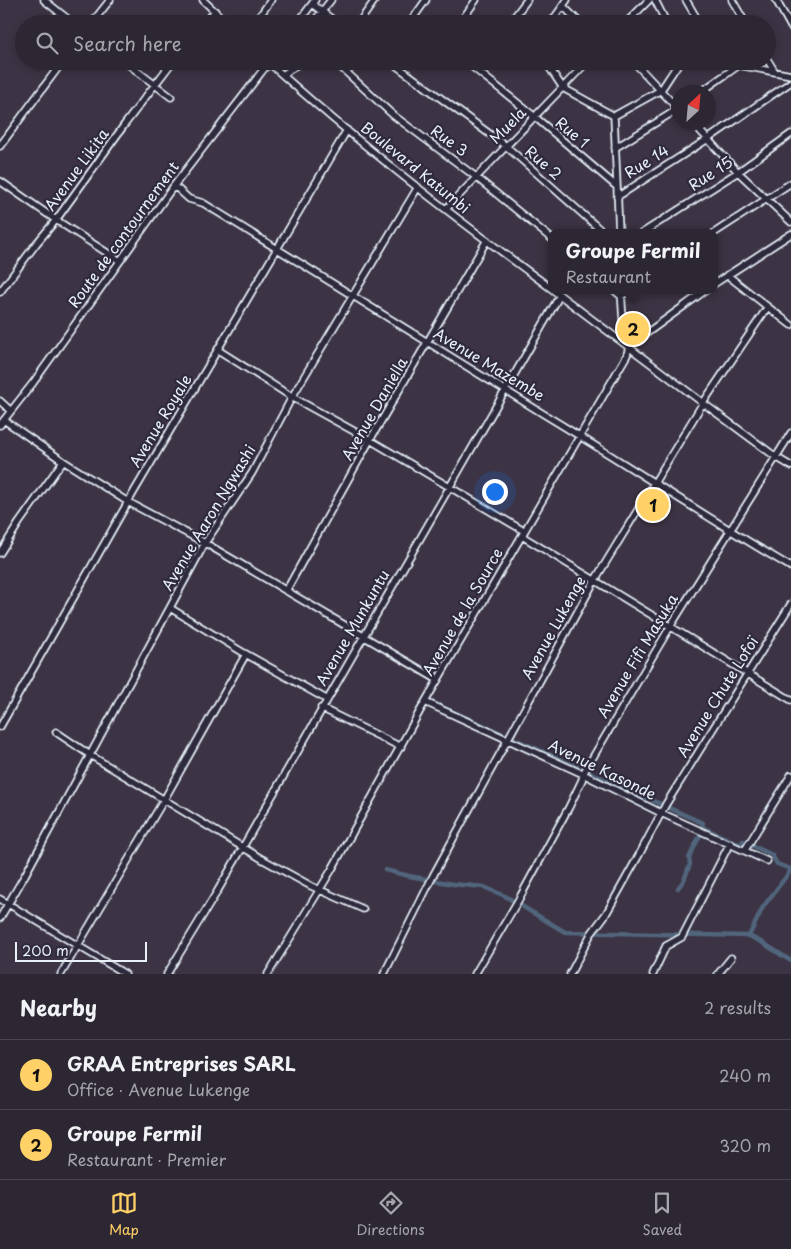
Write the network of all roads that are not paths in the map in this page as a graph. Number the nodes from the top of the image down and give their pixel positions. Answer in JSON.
{"nodes":[{"id":1,"x":44,"y":0,"type":"edge"},
{"id":2,"x":110,"y":0,"type":"edge"},
{"id":3,"x":271,"y":0,"type":"edge"},
{"id":4,"x":331,"y":0,"type":"edge"},
{"id":5,"x":375,"y":0,"type":"edge"},
{"id":6,"x":426,"y":0,"type":"edge"},
{"id":7,"x":476,"y":0,"type":"edge"},
{"id":8,"x":527,"y":0,"type":"edge"},
{"id":9,"x":567,"y":0,"type":"edge"},
{"id":10,"x":649,"y":0,"type":"edge"},
{"id":11,"x":655,"y":0,"type":"edge"},
{"id":12,"x":686,"y":0,"type":"edge"},
{"id":13,"x":732,"y":0,"type":"edge"},
{"id":14,"x":776,"y":0,"type":"edge"},
{"id":15,"x":207,"y":1,"type":"edge"},
{"id":16,"x":313,"y":2,"type":"edge"},
{"id":17,"x":563,"y":6,"type":"junction"},
{"id":18,"x":215,"y":11,"type":"junction"},
{"id":19,"x":321,"y":12,"type":"junction"},
{"id":20,"x":63,"y":15,"type":"edge"},
{"id":21,"x":98,"y":15,"type":"edge"},
{"id":22,"x":212,"y":15,"type":"edge"},
{"id":23,"x":219,"y":15,"type":"edge"},
{"id":24,"x":260,"y":15,"type":"edge"},
{"id":25,"x":304,"y":15,"type":"edge"},
{"id":26,"x":319,"y":15,"type":"edge"},
{"id":27,"x":325,"y":15,"type":"edge"},
{"id":28,"x":364,"y":15,"type":"edge"},
{"id":29,"x":415,"y":15,"type":"edge"},
{"id":30,"x":465,"y":15,"type":"edge"},
{"id":31,"x":516,"y":15,"type":"edge"},
{"id":32,"x":556,"y":15,"type":"edge"},
{"id":33,"x":572,"y":15,"type":"edge"},
{"id":34,"x":634,"y":15,"type":"edge"},
{"id":35,"x":662,"y":15,"type":"edge"},
{"id":36,"x":695,"y":15,"type":"edge"},
{"id":37,"x":741,"y":15,"type":"edge"},
{"id":38,"x":791,"y":27,"type":"edge"},
{"id":39,"x":56,"y":70,"type":"edge"},
{"id":40,"x":136,"y":70,"type":"edge"},
{"id":41,"x":166,"y":70,"type":"edge"},
{"id":42,"x":263,"y":70,"type":"edge"},
{"id":43,"x":278,"y":70,"type":"edge"},
{"id":44,"x":290,"y":70,"type":"edge"},
{"id":45,"x":344,"y":70,"type":"edge"},
{"id":46,"x":402,"y":70,"type":"edge"},
{"id":47,"x":476,"y":70,"type":"edge"},
{"id":48,"x":551,"y":70,"type":"edge"},
{"id":49,"x":580,"y":70,"type":"edge"},
{"id":50,"x":641,"y":70,"type":"edge"},
{"id":51,"x":674,"y":70,"type":"edge"},
{"id":52,"x":732,"y":70,"type":"edge"},
{"id":53,"x":764,"y":70,"type":"edge"},
{"id":54,"x":774,"y":72,"type":"joint"},
{"id":55,"x":283,"y":75,"type":"junction"},
{"id":56,"x":791,"y":75,"type":"edge"},
{"id":57,"x":791,"y":82,"type":"edge"},
{"id":58,"x":155,"y":85,"type":"junction"},
{"id":59,"x":711,"y":85,"type":"edge"},
{"id":60,"x":563,"y":88,"type":"junction"},
{"id":61,"x":661,"y":90,"type":"junction"},
{"id":62,"x":171,"y":97,"type":"dead end"},
{"id":63,"x":671,"y":101,"type":"edge"},
{"id":64,"x":671,"y":113,"type":"edge"},
{"id":65,"x":614,"y":116,"type":"junction"},
{"id":66,"x":535,"y":117,"type":"junction"},
{"id":67,"x":348,"y":130,"type":"junction"},
{"id":68,"x":700,"y":130,"type":"edge"},
{"id":69,"x":791,"y":134,"type":"edge"},
{"id":70,"x":708,"y":139,"type":"junction"},
{"id":71,"x":0,"y":146,"type":"edge"},
{"id":72,"x":506,"y":146,"type":"junction"},
{"id":73,"x":615,"y":148,"type":"junction"},
{"id":74,"x":738,"y":172,"type":"junction"},
{"id":75,"x":476,"y":177,"type":"junction"},
{"id":76,"x":0,"y":181,"type":"edge"},
{"id":77,"x":791,"y":183,"type":"edge"},
{"id":78,"x":616,"y":186,"type":"junction"},
{"id":79,"x":173,"y":187,"type":"junction"},
{"id":80,"x":418,"y":187,"type":"junction"},
{"id":81,"x":617,"y":197,"type":"junction"},
{"id":82,"x":768,"y":198,"type":"junction"},
{"id":83,"x":446,"y":209,"type":"junction"},
{"id":84,"x":56,"y":220,"type":"junction"},
{"id":85,"x":791,"y":222,"type":"edge"},
{"id":86,"x":599,"y":229,"type":"edge"},
{"id":87,"x":619,"y":229,"type":"edge"},
{"id":88,"x":648,"y":229,"type":"edge"},
{"id":89,"x":718,"y":230,"type":"edge"},
{"id":90,"x":791,"y":234,"type":"edge"},
{"id":91,"x":548,"y":236,"type":"edge"},
{"id":92,"x":486,"y":240,"type":"junction"},
{"id":93,"x":277,"y":249,"type":"junction"},
{"id":94,"x":120,"y":261,"type":"junction"},
{"id":95,"x":727,"y":275,"type":"junction"},
{"id":96,"x":718,"y":281,"type":"edge"},
{"id":97,"x":548,"y":287,"type":"edge"},
{"id":98,"x":0,"y":292,"type":"edge"},
{"id":99,"x":621,"y":294,"type":"edge"},
{"id":100,"x":700,"y":294,"type":"edge"},
{"id":101,"x":560,"y":295,"type":"joint"},
{"id":102,"x":352,"y":296,"type":"junction"},
{"id":103,"x":767,"y":308,"type":"junction"},
{"id":104,"x":791,"y":325,"type":"edge"},
{"id":105,"x":427,"y":343,"type":"junction"},
{"id":106,"x":629,"y":346,"type":"junction"},
{"id":107,"x":218,"y":350,"type":"junction"},
{"id":108,"x":504,"y":389,"type":"junction"},
{"id":109,"x":292,"y":397,"type":"junction"},
{"id":110,"x":0,"y":401,"type":"edge"},
{"id":111,"x":703,"y":403,"type":"junction"},
{"id":112,"x":11,"y":410,"type":"junction"},
{"id":113,"x":2,"y":423,"type":"edge"},
{"id":114,"x":791,"y":433,"type":"edge"},
{"id":115,"x":579,"y":435,"type":"junction"},
{"id":116,"x":370,"y":440,"type":"junction"},
{"id":117,"x":776,"y":457,"type":"junction"},
{"id":118,"x":63,"y":461,"type":"junction"},
{"id":119,"x":791,"y":466,"type":"edge"},
{"id":120,"x":655,"y":483,"type":"junction"},
{"id":121,"x":448,"y":488,"type":"junction"},
{"id":122,"x":128,"y":502,"type":"junction"},
{"id":123,"x":729,"y":530,"type":"junction"},
{"id":124,"x":523,"y":534,"type":"junction"},
{"id":125,"x":205,"y":543,"type":"junction"},
{"id":126,"x":0,"y":553,"type":"edge"},
{"id":127,"x":791,"y":567,"type":"edge"},
{"id":128,"x":595,"y":580,"type":"junction"},
{"id":129,"x":286,"y":590,"type":"junction"},
{"id":130,"x":791,"y":604,"type":"edge"},
{"id":131,"x":170,"y":608,"type":"junction"},
{"id":132,"x":670,"y":627,"type":"junction"},
{"id":133,"x":363,"y":636,"type":"junction"},
{"id":134,"x":246,"y":654,"type":"junction"},
{"id":135,"x":748,"y":675,"type":"junction"},
{"id":136,"x":438,"y":680,"type":"junction"},
{"id":137,"x":326,"y":699,"type":"junction"},
{"id":138,"x":791,"y":700,"type":"edge"},
{"id":139,"x":426,"y":702,"type":"junction"},
{"id":140,"x":321,"y":708,"type":"junction"},
{"id":141,"x":0,"y":727,"type":"edge"},
{"id":142,"x":56,"y":732,"type":"dead end"},
{"id":143,"x":507,"y":739,"type":"junction"},
{"id":144,"x":401,"y":748,"type":"junction"},
{"id":145,"x":90,"y":755,"type":"junction"},
{"id":146,"x":583,"y":774,"type":"junction"},
{"id":147,"x":791,"y":774,"type":"edge"},
{"id":148,"x":164,"y":800,"type":"junction"},
{"id":149,"x":663,"y":809,"type":"junction"},
{"id":150,"x":730,"y":844,"type":"junction"},
{"id":151,"x":242,"y":847,"type":"junction"},
{"id":152,"x":745,"y":848,"type":"junction"},
{"id":153,"x":767,"y":861,"type":"dead end"},
{"id":154,"x":319,"y":890,"type":"junction"},
{"id":155,"x":0,"y":899,"type":"edge"},
{"id":156,"x":8,"y":904,"type":"junction"},
{"id":157,"x":363,"y":909,"type":"dead end"},
{"id":158,"x":0,"y":918,"type":"edge"},
{"id":159,"x":78,"y":946,"type":"junction"},
{"id":160,"x":731,"y":958,"type":"dead end"},
{"id":161,"x":62,"y":974,"type":"edge"},
{"id":162,"x":125,"y":974,"type":"edge"},
{"id":163,"x":167,"y":974,"type":"edge"},
{"id":164,"x":268,"y":974,"type":"edge"},
{"id":165,"x":384,"y":974,"type":"edge"},
{"id":166,"x":475,"y":974,"type":"edge"},
{"id":167,"x":570,"y":974,"type":"edge"},
{"id":168,"x":653,"y":974,"type":"edge"},
{"id":169,"x":718,"y":974,"type":"edge"}],
"edges":[{"from":1,"to":20,"type":"street"},
{"from":2,"to":21,"type":"street"},
{"from":3,"to":24,"type":"street"},
{"from":4,"to":19,"type":"street"},
{"from":5,"to":28,"type":"street"},
{"from":6,"to":29,"type":"street"},
{"from":7,"to":30,"type":"street"},
{"from":8,"to":31,"type":"street"},
{"from":9,"to":17,"type":"street"},
{"from":10,"to":34,"type":"street"},
{"from":11,"to":35,"type":"street"},
{"from":12,"to":36,"type":"street"},
{"from":13,"to":37,"type":"street"},
{"from":14,"to":38,"type":"street"},
{"from":15,"to":18,"type":"street"},
{"from":16,"to":19,"type":"street"},
{"from":16,"to":25,"type":"street"},
{"from":17,"to":32,"type":"street"},
{"from":17,"to":33,"type":"street"},
{"from":18,"to":22,"type":"street"},
{"from":18,"to":23,"type":"street"},
{"from":19,"to":26,"type":"street"},
{"from":19,"to":27,"type":"street"},
{"from":39,"to":71,"type":"street"},
{"from":40,"to":58,"type":"street"},
{"from":41,"to":58,"type":"street","name":"Avenue Likita"},
{"from":42,"to":79,"type":"street","name":"Route de contournement"},
{"from":43,"to":55,"type":"street","name":"Boulevard Katumbi"},
{"from":44,"to":55,"type":"street"},
{"from":45,"to":75,"type":"street","name":"Rue 3"},
{"from":46,"to":72,"type":"street","name":"Rue 2"},
{"from":47,"to":66,"type":"street","name":"Rue 1"},
{"from":48,"to":60,"type":"street"},
{"from":49,"to":60,"type":"street","name":"Muela"},
{"from":50,"to":61,"type":"street"},
{"from":51,"to":61,"type":"street"},
{"from":52,"to":59,"type":"street"},
{"from":53,"to":54,"type":"street"},
{"from":54,"to":56,"type":"street"},
{"from":55,"to":67,"type":"street","name":"Boulevard Katumbi"},
{"from":57,"to":70,"type":"street","name":"Rue 14"},
{"from":58,"to":62,"type":"street"},
{"from":58,"to":84,"type":"street","name":"Avenue Likita"},
{"from":60,"to":65,"type":"street"},
{"from":60,"to":66,"type":"street","name":"Muela"},
{"from":61,"to":63,"type":"street"},
{"from":61,"to":65,"type":"street"},
{"from":64,"to":73,"type":"street"},
{"from":65,"to":73,"type":"street"},
{"from":66,"to":72,"type":"street","name":"Muela"},
{"from":66,"to":78,"type":"street","name":"Rue 1"},
{"from":67,"to":80,"type":"street","name":"Boulevard Katumbi"},
{"from":67,"to":93,"type":"street","name":"Avenue Royale"},
{"from":68,"to":70,"type":"street"},
{"from":69,"to":74,"type":"street","name":"Rue 15"},
{"from":70,"to":74,"type":"street"},
{"from":70,"to":81,"type":"street","name":"Rue 14"},
{"from":72,"to":75,"type":"street","name":"Muela"},
{"from":72,"to":86,"type":"street","name":"Rue 2"},
{"from":73,"to":78,"type":"street"},
{"from":74,"to":82,"type":"street"},
{"from":74,"to":88,"type":"street","name":"Rue 15"},
{"from":75,"to":83,"type":"street","name":"Muela"},
{"from":75,"to":91,"type":"street","name":"Rue 3"},
{"from":76,"to":84,"type":"street"},
{"from":77,"to":82,"type":"street"},
{"from":78,"to":81,"type":"street"},
{"from":79,"to":93,"type":"street","name":"Avenue Mazembe"},
{"from":79,"to":94,"type":"street","name":"Route de contournement"},
{"from":80,"to":83,"type":"street","name":"Boulevard Katumbi"},
{"from":80,"to":102,"type":"street","name":"Avenue Aaron Ngwashi"},
{"from":81,"to":87,"type":"street"},
{"from":82,"to":85,"type":"street"},
{"from":82,"to":89,"type":"street"},
{"from":83,"to":92,"type":"street","name":"Boulevard Katumbi"},
{"from":84,"to":94,"type":"street"},
{"from":84,"to":98,"type":"street","name":"Avenue Likita"},
{"from":90,"to":95,"type":"street"},
{"from":92,"to":97,"type":"street","name":"Boulevard Katumbi"},
{"from":92,"to":105,"type":"street","name":"Avenue Daniella"},
{"from":93,"to":102,"type":"street","name":"Avenue Mazembe"},
{"from":93,"to":107,"type":"street","name":"Avenue Royale"},
{"from":94,"to":112,"type":"street","name":"Route de contournement"},
{"from":95,"to":96,"type":"street"},
{"from":95,"to":103,"type":"street"},
{"from":99,"to":106,"type":"street"},
{"from":100,"to":106,"type":"street"},
{"from":101,"to":106,"type":"street","name":"Boulevard Katumbi"},
{"from":101,"to":108,"type":"street","name":"Avenue Munkuntu"},
{"from":102,"to":105,"type":"street","name":"Avenue Mazembe"},
{"from":102,"to":109,"type":"street","name":"Avenue Aaron Ngwashi"},
{"from":103,"to":104,"type":"street"},
{"from":103,"to":111,"type":"street","name":"Avenue Lukenge"},
{"from":105,"to":108,"type":"street","name":"Avenue Mazembe"},
{"from":105,"to":116,"type":"street","name":"Avenue Daniella"},
{"from":106,"to":111,"type":"street","name":"Boulevard Katumbi"},
{"from":106,"to":115,"type":"street","name":"Avenue de la Source"},
{"from":107,"to":109,"type":"street"},
{"from":107,"to":122,"type":"street","name":"Avenue Royale"},
{"from":108,"to":115,"type":"street","name":"Avenue Mazembe"},
{"from":108,"to":121,"type":"street","name":"Avenue Munkuntu"},
{"from":109,"to":116,"type":"street"},
{"from":109,"to":125,"type":"street","name":"Avenue Aaron Ngwashi"},
{"from":110,"to":112,"type":"street"},
{"from":111,"to":117,"type":"street","name":"Boulevard Katumbi"},
{"from":111,"to":120,"type":"street","name":"Avenue Lukenge"},
{"from":112,"to":113,"type":"street","name":"Route de contournement"},
{"from":113,"to":118,"type":"street"},
{"from":114,"to":117,"type":"street","name":"Avenue Fifi Masuka"},
{"from":115,"to":120,"type":"street","name":"Avenue Mazembe"},
{"from":115,"to":124,"type":"street","name":"Avenue de la Source"},
{"from":116,"to":121,"type":"street"},
{"from":116,"to":129,"type":"street","name":"Avenue Daniella"},
{"from":117,"to":119,"type":"street","name":"Boulevard Katumbi"},
{"from":117,"to":123,"type":"street","name":"Avenue Fifi Masuka"},
{"from":118,"to":122,"type":"street"},
{"from":118,"to":126,"type":"street"},
{"from":120,"to":123,"type":"street","name":"Avenue Mazembe"},
{"from":120,"to":128,"type":"street","name":"Avenue Lukenge"},
{"from":121,"to":124,"type":"street"},
{"from":121,"to":133,"type":"street","name":"Avenue Munkuntu"},
{"from":122,"to":125,"type":"street"},
{"from":122,"to":141,"type":"street","name":"Avenue Royale"},
{"from":123,"to":127,"type":"street","name":"Avenue Mazembe"},
{"from":123,"to":132,"type":"street","name":"Avenue Fifi Masuka"},
{"from":124,"to":128,"type":"street"},
{"from":124,"to":136,"type":"street","name":"Avenue de la Source"},
{"from":125,"to":129,"type":"street"},
{"from":125,"to":131,"type":"street","name":"Avenue Aaron Ngwashi"},
{"from":128,"to":132,"type":"street"},
{"from":128,"to":143,"type":"street","name":"Avenue Lukenge"},
{"from":129,"to":133,"type":"street"},
{"from":130,"to":135,"type":"street","name":"Avenue Chute Lofoï"},
{"from":131,"to":134,"type":"street"},
{"from":131,"to":145,"type":"street","name":"Avenue Aaron Ngwashi"},
{"from":132,"to":135,"type":"street"},
{"from":132,"to":146,"type":"street","name":"Avenue Fifi Masuka"},
{"from":133,"to":136,"type":"street"},
{"from":133,"to":137,"type":"street","name":"Avenue Munkuntu"},
{"from":134,"to":137,"type":"street"},
{"from":134,"to":148,"type":"street"},
{"from":135,"to":138,"type":"street"},
{"from":135,"to":149,"type":"street","name":"Avenue Chute Lofoï"},
{"from":136,"to":139,"type":"street","name":"Avenue de la Source"},
{"from":137,"to":140,"type":"street","name":"Avenue Munkuntu"},
{"from":139,"to":143,"type":"street","name":"Avenue Kasonde"},
{"from":139,"to":144,"type":"street","name":"Avenue de la Source"},
{"from":140,"to":144,"type":"street"},
{"from":140,"to":151,"type":"street","name":"Avenue Munkuntu"},
{"from":142,"to":145,"type":"street"},
{"from":143,"to":146,"type":"street","name":"Avenue Kasonde"},
{"from":143,"to":165,"type":"street","name":"Avenue Lukenge"},
{"from":144,"to":154,"type":"street","name":"Avenue de la Source"},
{"from":145,"to":148,"type":"street"},
{"from":145,"to":156,"type":"street","name":"Avenue Aaron Ngwashi"},
{"from":146,"to":149,"type":"street","name":"Avenue Kasonde"},
{"from":146,"to":166,"type":"street","name":"Avenue Fifi Masuka"},
{"from":147,"to":152,"type":"street"},
{"from":148,"to":151,"type":"street"},
{"from":148,"to":159,"type":"street"},
{"from":149,"to":150,"type":"street","name":"Avenue Kasonde"},
{"from":149,"to":167,"type":"street","name":"Avenue Chute Lofoï"},
{"from":150,"to":152,"type":"street","name":"Avenue Kasonde"},
{"from":150,"to":168,"type":"street"},
{"from":151,"to":154,"type":"street"},
{"from":151,"to":163,"type":"street","name":"Avenue Munkuntu"},
{"from":152,"to":153,"type":"street","name":"Avenue Kasonde"},
{"from":154,"to":157,"type":"street"},
{"from":154,"to":164,"type":"street","name":"Avenue de la Source"},
{"from":155,"to":156,"type":"street"},
{"from":156,"to":158,"type":"street","name":"Avenue Aaron Ngwashi"},
{"from":156,"to":159,"type":"street"},
{"from":159,"to":161,"type":"street"},
{"from":159,"to":162,"type":"street"},
{"from":160,"to":169,"type":"street"}]}
